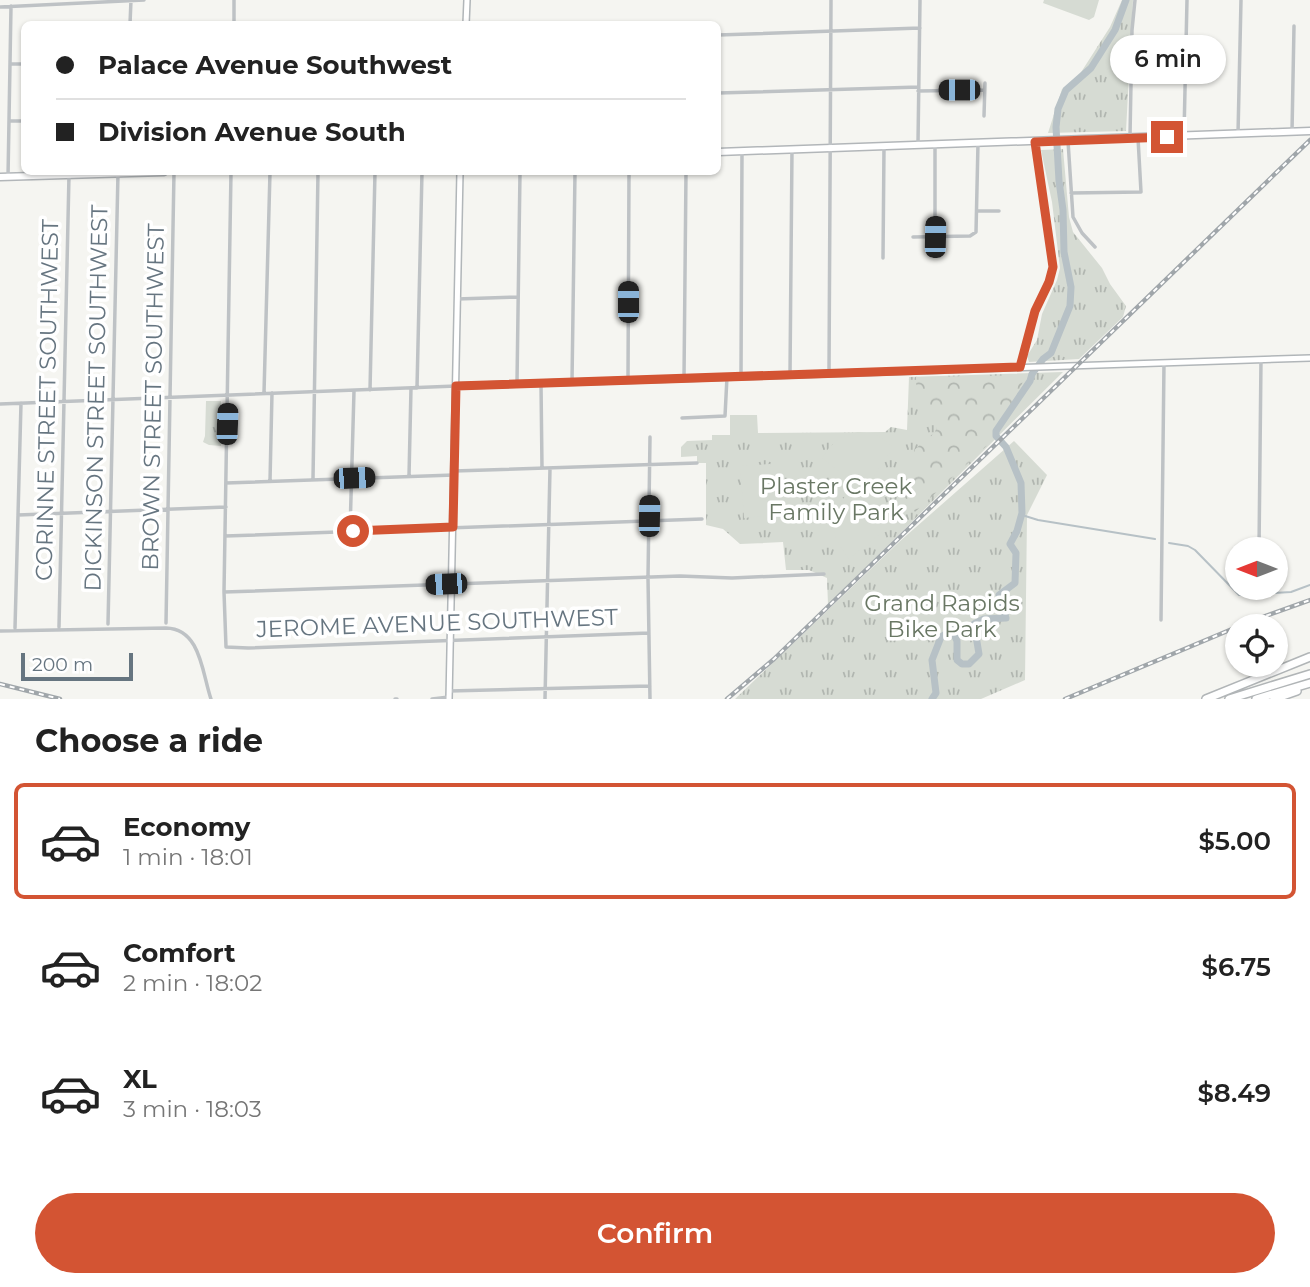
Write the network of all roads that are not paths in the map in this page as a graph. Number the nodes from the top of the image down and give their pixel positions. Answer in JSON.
{"nodes":[{"id":1,"x":131,"y":0,"type":"edge"},
{"id":2,"x":144,"y":0,"type":"edge"},
{"id":3,"x":234,"y":0,"type":"edge"},
{"id":4,"x":467,"y":0,"type":"edge"},
{"id":5,"x":831,"y":0,"type":"edge"},
{"id":6,"x":920,"y":0,"type":"edge"},
{"id":7,"x":1135,"y":0,"type":"edge"},
{"id":8,"x":1187,"y":0,"type":"edge"},
{"id":9,"x":1241,"y":0,"type":"edge"},
{"id":10,"x":82,"y":1,"type":"edge"},
{"id":11,"x":37,"y":2,"type":"edge"},
{"id":12,"x":0,"y":6,"type":"edge"},
{"id":13,"x":11,"y":6,"type":"junction"},
{"id":14,"x":131,"y":21,"type":"edge"},
{"id":15,"x":234,"y":21,"type":"edge"},
{"id":16,"x":466,"y":21,"type":"edge"},
{"id":17,"x":1294,"y":26,"type":"dead end"},
{"id":18,"x":920,"y":28,"type":"junction"},
{"id":19,"x":831,"y":31,"type":"junction"},
{"id":20,"x":721,"y":35,"type":"edge"},
{"id":21,"x":10,"y":64,"type":"junction"},
{"id":22,"x":21,"y":64,"type":"edge"},
{"id":23,"x":985,"y":83,"type":"dead end"},
{"id":24,"x":830,"y":89,"type":"junction"},
{"id":25,"x":918,"y":89,"type":"junction"},
{"id":26,"x":985,"y":90,"type":"junction"},
{"id":27,"x":721,"y":93,"type":"edge"},
{"id":28,"x":984,"y":116,"type":"dead end"},
{"id":29,"x":9,"y":121,"type":"junction"},
{"id":30,"x":21,"y":121,"type":"edge"},
{"id":31,"x":1310,"y":131,"type":"edge"},
{"id":32,"x":1292,"y":132,"type":"junction"},
{"id":33,"x":1238,"y":134,"type":"junction"},
{"id":34,"x":1184,"y":136,"type":"junction"},
{"id":35,"x":1130,"y":138,"type":"junction"},
{"id":36,"x":1138,"y":138,"type":"junction"},
{"id":37,"x":1065,"y":141,"type":"junction"},
{"id":38,"x":1038,"y":142,"type":"junction"},
{"id":39,"x":978,"y":143,"type":"junction"},
{"id":40,"x":918,"y":145,"type":"junction"},
{"id":41,"x":935,"y":145,"type":"junction"},
{"id":42,"x":884,"y":147,"type":"junction"},
{"id":43,"x":830,"y":148,"type":"junction"},
{"id":44,"x":792,"y":149,"type":"junction"},
{"id":45,"x":742,"y":151,"type":"junction"},
{"id":46,"x":721,"y":152,"type":"edge"},
{"id":47,"x":69,"y":175,"type":"joint"},
{"id":48,"x":118,"y":175,"type":"edge"},
{"id":49,"x":174,"y":175,"type":"edge"},
{"id":50,"x":231,"y":175,"type":"edge"},
{"id":51,"x":270,"y":175,"type":"edge"},
{"id":52,"x":318,"y":175,"type":"edge"},
{"id":53,"x":374,"y":175,"type":"edge"},
{"id":54,"x":422,"y":175,"type":"edge"},
{"id":55,"x":460,"y":175,"type":"edge"},
{"id":56,"x":520,"y":175,"type":"edge"},
{"id":57,"x":575,"y":175,"type":"edge"},
{"id":58,"x":629,"y":175,"type":"edge"},
{"id":59,"x":685,"y":175,"type":"edge"},
{"id":60,"x":0,"y":177,"type":"edge"},
{"id":61,"x":8,"y":177,"type":"junction"},
{"id":62,"x":1071,"y":192,"type":"junction"},
{"id":63,"x":977,"y":211,"type":"junction"},
{"id":64,"x":999,"y":211,"type":"dead end"},
{"id":65,"x":913,"y":237,"type":"dead end"},
{"id":66,"x":935,"y":237,"type":"junction"},
{"id":67,"x":1095,"y":247,"type":"dead end"},
{"id":68,"x":883,"y":258,"type":"dead end"},
{"id":69,"x":518,"y":297,"type":"junction"},
{"id":70,"x":457,"y":299,"type":"junction"},
{"id":71,"x":1310,"y":358,"type":"edge"},
{"id":72,"x":1261,"y":359,"type":"junction"},
{"id":73,"x":1164,"y":362,"type":"junction"},
{"id":74,"x":1024,"y":367,"type":"junction"},
{"id":75,"x":830,"y":373,"type":"junction"},
{"id":76,"x":790,"y":375,"type":"junction"},
{"id":77,"x":741,"y":376,"type":"junction"},
{"id":78,"x":727,"y":377,"type":"junction"},
{"id":79,"x":684,"y":378,"type":"junction"},
{"id":80,"x":628,"y":380,"type":"junction"},
{"id":81,"x":572,"y":382,"type":"junction"},
{"id":82,"x":517,"y":384,"type":"junction"},
{"id":83,"x":541,"y":384,"type":"junction"},
{"id":84,"x":456,"y":386,"type":"junction"},
{"id":85,"x":411,"y":388,"type":"junction"},
{"id":86,"x":417,"y":388,"type":"junction"},
{"id":87,"x":370,"y":390,"type":"junction"},
{"id":88,"x":354,"y":391,"type":"junction"},
{"id":89,"x":314,"y":392,"type":"junction"},
{"id":90,"x":264,"y":393,"type":"junction"},
{"id":91,"x":272,"y":393,"type":"junction"},
{"id":92,"x":228,"y":395,"type":"junction"},
{"id":93,"x":171,"y":397,"type":"junction"},
{"id":94,"x":114,"y":399,"type":"junction"},
{"id":95,"x":64,"y":401,"type":"junction"},
{"id":96,"x":21,"y":403,"type":"junction"},
{"id":97,"x":0,"y":404,"type":"edge"},
{"id":98,"x":682,"y":418,"type":"dead end"},
{"id":99,"x":650,"y":437,"type":"dead end"},
{"id":100,"x":697,"y":463,"type":"dead end"},
{"id":101,"x":650,"y":464,"type":"junction"},
{"id":102,"x":542,"y":468,"type":"junction"},
{"id":103,"x":550,"y":468,"type":"junction"},
{"id":104,"x":454,"y":473,"type":"junction"},
{"id":105,"x":409,"y":476,"type":"junction"},
{"id":106,"x":351,"y":478,"type":"junction"},
{"id":107,"x":313,"y":479,"type":"junction"},
{"id":108,"x":270,"y":481,"type":"junction"},
{"id":109,"x":226,"y":483,"type":"junction"},
{"id":110,"x":226,"y":508,"type":"junction"},
{"id":111,"x":169,"y":509,"type":"junction"},
{"id":112,"x":111,"y":512,"type":"junction"},
{"id":113,"x":61,"y":514,"type":"junction"},
{"id":114,"x":18,"y":515,"type":"junction"},
{"id":115,"x":702,"y":519,"type":"dead end"},
{"id":116,"x":648,"y":521,"type":"junction"},
{"id":117,"x":549,"y":524,"type":"junction"},
{"id":118,"x":453,"y":527,"type":"junction"},
{"id":119,"x":350,"y":532,"type":"junction"},
{"id":120,"x":225,"y":536,"type":"junction"},
{"id":121,"x":1259,"y":537,"type":"edge"},
{"id":122,"x":824,"y":574,"type":"dead end"},
{"id":123,"x":648,"y":578,"type":"junction"},
{"id":124,"x":548,"y":581,"type":"junction"},
{"id":125,"x":452,"y":584,"type":"junction"},
{"id":126,"x":224,"y":592,"type":"junction"},
{"id":127,"x":1161,"y":620,"type":"dead end"},
{"id":128,"x":166,"y":623,"type":"dead end"},
{"id":129,"x":108,"y":624,"type":"dead end"},
{"id":130,"x":59,"y":627,"type":"dead end"},
{"id":131,"x":15,"y":628,"type":"dead end"},
{"id":132,"x":0,"y":631,"type":"edge"},
{"id":133,"x":649,"y":633,"type":"junction"},
{"id":134,"x":547,"y":636,"type":"junction"},
{"id":135,"x":451,"y":640,"type":"junction"},
{"id":136,"x":1310,"y":657,"type":"edge"},
{"id":137,"x":1310,"y":674,"type":"edge"},
{"id":138,"x":1310,"y":684,"type":"edge"},
{"id":139,"x":650,"y":686,"type":"junction"},
{"id":140,"x":545,"y":688,"type":"junction"},
{"id":141,"x":449,"y":696,"type":"edge"},
{"id":142,"x":211,"y":699,"type":"edge"},
{"id":143,"x":432,"y":699,"type":"edge"},
{"id":144,"x":545,"y":699,"type":"edge"},
{"id":145,"x":650,"y":699,"type":"edge"},
{"id":146,"x":1206,"y":699,"type":"edge"},
{"id":147,"x":1229,"y":699,"type":"edge"},
{"id":148,"x":1256,"y":699,"type":"edge"},
{"id":149,"x":1274,"y":699,"type":"edge"}],
"edges":[{"from":1,"to":2,"type":"street"},
{"from":1,"to":10,"type":"street"},
{"from":1,"to":14,"type":"street"},
{"from":3,"to":15,"type":"street"},
{"from":4,"to":16,"type":"street"},
{"from":5,"to":19,"type":"street"},
{"from":6,"to":18,"type":"street"},
{"from":7,"to":35,"type":"street"},
{"from":8,"to":34,"type":"street"},
{"from":9,"to":33,"type":"street"},
{"from":10,"to":11,"type":"street"},
{"from":11,"to":13,"type":"street"},
{"from":12,"to":13,"type":"street"},
{"from":13,"to":21,"type":"street"},
{"from":17,"to":32,"type":"street"},
{"from":18,"to":19,"type":"street"},
{"from":18,"to":25,"type":"street"},
{"from":19,"to":20,"type":"street"},
{"from":19,"to":24,"type":"street"},
{"from":21,"to":22,"type":"street"},
{"from":21,"to":29,"type":"street"},
{"from":23,"to":26,"type":"street"},
{"from":24,"to":25,"type":"street"},
{"from":24,"to":27,"type":"street"},
{"from":24,"to":43,"type":"street"},
{"from":25,"to":26,"type":"street"},
{"from":25,"to":40,"type":"street"},
{"from":26,"to":28,"type":"street"},
{"from":29,"to":30,"type":"street"},
{"from":29,"to":61,"type":"street"},
{"from":31,"to":32,"type":"main road"},
{"from":32,"to":33,"type":"main road"},
{"from":33,"to":34,"type":"main road"},
{"from":34,"to":36,"type":"main road"},
{"from":35,"to":36,"type":"main road"},
{"from":35,"to":37,"type":"main road"},
{"from":36,"to":62,"type":"street"},
{"from":37,"to":38,"type":"main road"},
{"from":37,"to":62,"type":"street"},
{"from":38,"to":39,"type":"main road"},
{"from":38,"to":74,"type":"street"},
{"from":39,"to":41,"type":"main road"},
{"from":39,"to":63,"type":"street"},
{"from":40,"to":41,"type":"main road"},
{"from":40,"to":42,"type":"main road"},
{"from":41,"to":66,"type":"street"},
{"from":42,"to":43,"type":"main road"},
{"from":42,"to":68,"type":"street"},
{"from":43,"to":44,"type":"main road"},
{"from":43,"to":75,"type":"street"},
{"from":44,"to":45,"type":"main road"},
{"from":44,"to":76,"type":"street"},
{"from":45,"to":46,"type":"main road"},
{"from":45,"to":77,"type":"street"},
{"from":47,"to":61,"type":"main road"},
{"from":47,"to":95,"type":"street","name":"CORINNE STREET SOUTHWEST"},
{"from":48,"to":94,"type":"street","name":"DICKINSON STREET SOUTHWEST"},
{"from":49,"to":93,"type":"street","name":"BROWN STREET SOUTHWEST"},
{"from":50,"to":92,"type":"street"},
{"from":51,"to":90,"type":"street"},
{"from":52,"to":89,"type":"street"},
{"from":53,"to":87,"type":"street"},
{"from":54,"to":86,"type":"street"},
{"from":55,"to":70,"type":"street"},
{"from":56,"to":69,"type":"street"},
{"from":57,"to":81,"type":"street"},
{"from":58,"to":80,"type":"street"},
{"from":59,"to":79,"type":"street"},
{"from":60,"to":61,"type":"main road"},
{"from":62,"to":67,"type":"street"},
{"from":63,"to":64,"type":"street"},
{"from":63,"to":66,"type":"street"},
{"from":65,"to":66,"type":"street"},
{"from":69,"to":70,"type":"street"},
{"from":69,"to":82,"type":"street"},
{"from":70,"to":84,"type":"street"},
{"from":71,"to":72,"type":"street"},
{"from":72,"to":73,"type":"street"},
{"from":72,"to":121,"type":"street"},
{"from":73,"to":74,"type":"street"},
{"from":73,"to":127,"type":"street"},
{"from":74,"to":75,"type":"street"},
{"from":75,"to":76,"type":"street"},
{"from":76,"to":77,"type":"street"},
{"from":77,"to":78,"type":"street"},
{"from":78,"to":79,"type":"street"},
{"from":78,"to":98,"type":"street"},
{"from":79,"to":80,"type":"street"},
{"from":80,"to":81,"type":"street"},
{"from":81,"to":83,"type":"street"},
{"from":82,"to":83,"type":"street"},
{"from":82,"to":84,"type":"street"},
{"from":83,"to":102,"type":"street"},
{"from":84,"to":86,"type":"street"},
{"from":84,"to":104,"type":"street"},
{"from":85,"to":86,"type":"street"},
{"from":85,"to":87,"type":"street"},
{"from":85,"to":105,"type":"street"},
{"from":87,"to":88,"type":"street"},
{"from":88,"to":89,"type":"street"},
{"from":88,"to":106,"type":"street"},
{"from":89,"to":91,"type":"street"},
{"from":89,"to":107,"type":"street"},
{"from":90,"to":91,"type":"street"},
{"from":90,"to":92,"type":"street"},
{"from":91,"to":108,"type":"street"},
{"from":92,"to":93,"type":"street"},
{"from":92,"to":109,"type":"street"},
{"from":93,"to":94,"type":"street"},
{"from":93,"to":111,"type":"street","name":"BROWN STREET SOUTHWEST"},
{"from":94,"to":95,"type":"street"},
{"from":94,"to":112,"type":"street","name":"DICKINSON STREET SOUTHWEST"},
{"from":95,"to":96,"type":"street"},
{"from":95,"to":113,"type":"street","name":"CORINNE STREET SOUTHWEST"},
{"from":96,"to":97,"type":"street"},
{"from":96,"to":114,"type":"street"},
{"from":99,"to":101,"type":"street"},
{"from":100,"to":101,"type":"street"},
{"from":101,"to":103,"type":"street"},
{"from":101,"to":116,"type":"street"},
{"from":102,"to":103,"type":"street"},
{"from":102,"to":104,"type":"street"},
{"from":103,"to":117,"type":"street"},
{"from":104,"to":105,"type":"street"},
{"from":104,"to":118,"type":"street"},
{"from":105,"to":106,"type":"street"},
{"from":106,"to":107,"type":"street"},
{"from":106,"to":119,"type":"street"},
{"from":107,"to":108,"type":"street"},
{"from":108,"to":109,"type":"street"},
{"from":109,"to":110,"type":"street"},
{"from":110,"to":111,"type":"street"},
{"from":110,"to":120,"type":"street"},
{"from":111,"to":112,"type":"street"},
{"from":111,"to":128,"type":"street","name":"BROWN STREET SOUTHWEST"},
{"from":112,"to":113,"type":"street"},
{"from":112,"to":129,"type":"street","name":"DICKINSON STREET SOUTHWEST"},
{"from":113,"to":114,"type":"street"},
{"from":113,"to":130,"type":"street","name":"CORINNE STREET SOUTHWEST"},
{"from":114,"to":131,"type":"street"},
{"from":115,"to":116,"type":"street"},
{"from":116,"to":117,"type":"street"},
{"from":116,"to":123,"type":"street"},
{"from":117,"to":118,"type":"street"},
{"from":117,"to":124,"type":"street"},
{"from":118,"to":119,"type":"street"},
{"from":118,"to":125,"type":"street"},
{"from":119,"to":120,"type":"street"},
{"from":120,"to":126,"type":"street"},
{"from":122,"to":123,"type":"street"},
{"from":123,"to":124,"type":"street"},
{"from":123,"to":133,"type":"street"},
{"from":124,"to":125,"type":"street"},
{"from":124,"to":134,"type":"street"},
{"from":125,"to":126,"type":"street"},
{"from":125,"to":135,"type":"street"},
{"from":126,"to":135,"type":"street","name":"JEROME AVENUE SOUTHWEST"},
{"from":132,"to":142,"type":"street"},
{"from":133,"to":134,"type":"street","name":"JEROME AVENUE SOUTHWEST"},
{"from":133,"to":139,"type":"street"},
{"from":134,"to":135,"type":"street","name":"JEROME AVENUE SOUTHWEST"},
{"from":134,"to":140,"type":"street"},
{"from":135,"to":141,"type":"street"},
{"from":136,"to":146,"type":"highway"},
{"from":137,"to":147,"type":"highway"},
{"from":138,"to":148,"type":"highway"},
{"from":138,"to":149,"type":"highway"},
{"from":139,"to":140,"type":"street"},
{"from":139,"to":145,"type":"street"},
{"from":140,"to":141,"type":"street"},
{"from":140,"to":144,"type":"street"},
{"from":141,"to":143,"type":"street"}]}
